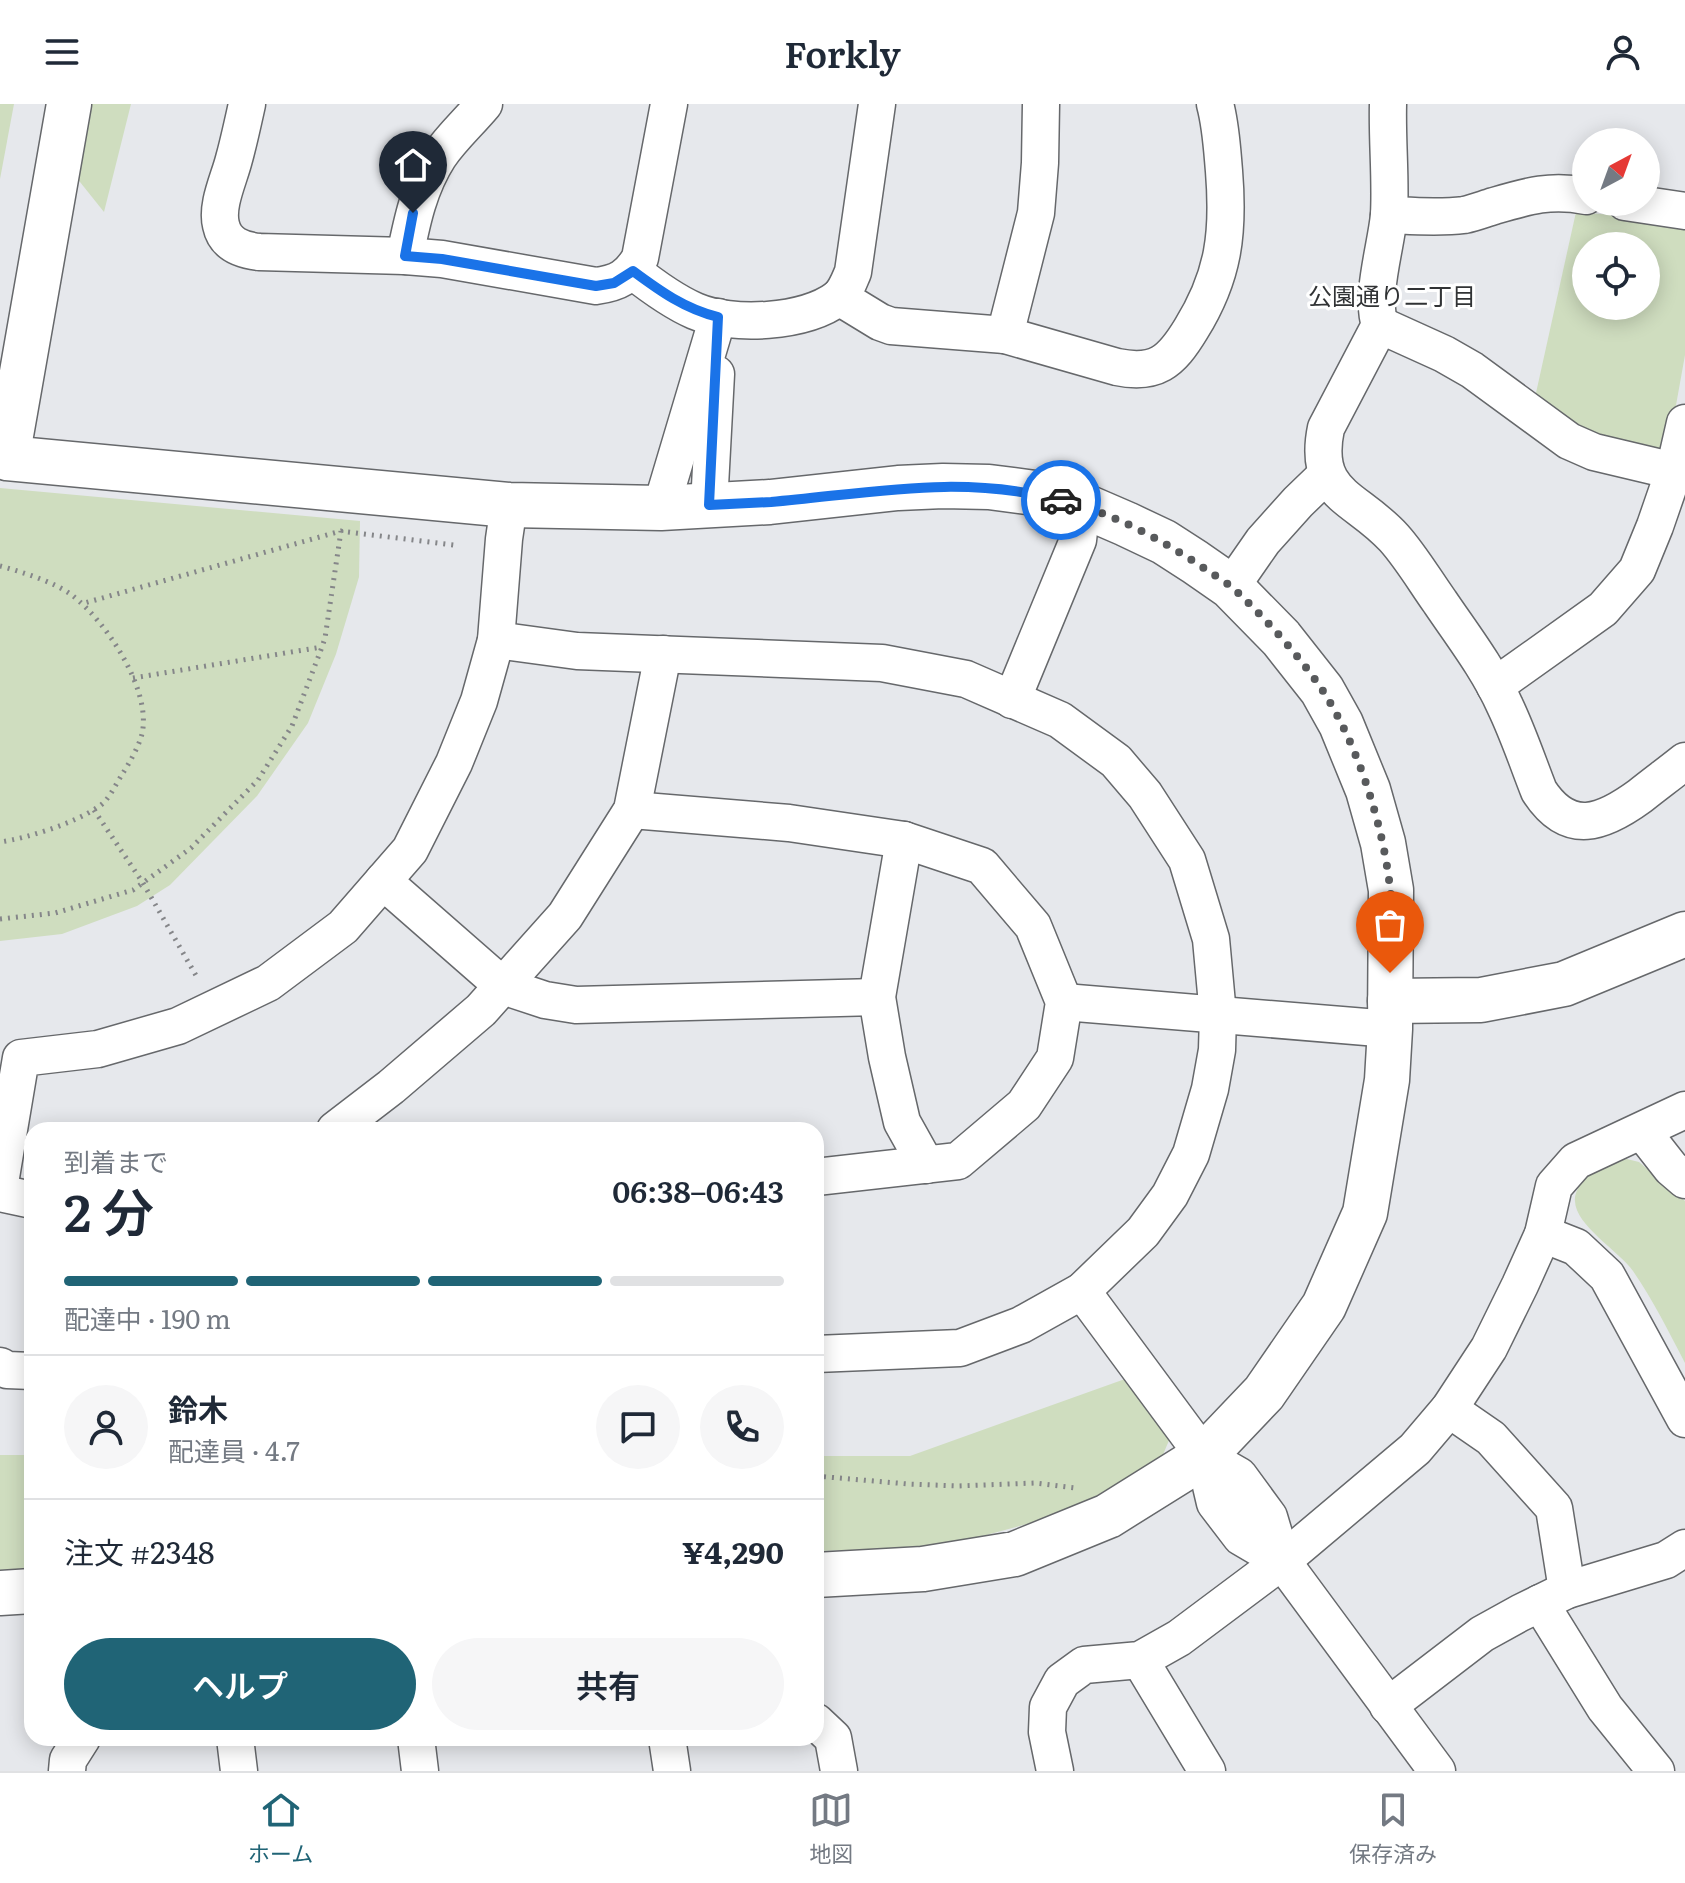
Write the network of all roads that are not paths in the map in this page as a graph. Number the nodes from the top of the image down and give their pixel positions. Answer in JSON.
{"nodes":[{"id":1,"x":69,"y":104,"type":"edge"},
{"id":2,"x":247,"y":104,"type":"edge"},
{"id":3,"x":484,"y":104,"type":"edge"},
{"id":4,"x":669,"y":104,"type":"edge"},
{"id":5,"x":877,"y":104,"type":"edge"},
{"id":6,"x":1041,"y":104,"type":"edge"},
{"id":7,"x":1215,"y":104,"type":"edge"},
{"id":8,"x":1388,"y":104,"type":"edge"},
{"id":9,"x":1572,"y":193,"type":"edge"},
{"id":10,"x":1660,"y":207,"type":"edge"},
{"id":11,"x":1685,"y":211,"type":"edge"},
{"id":12,"x":1389,"y":215,"type":"junction"},
{"id":13,"x":405,"y":256,"type":"junction"},
{"id":14,"x":633,"y":271,"type":"junction"},
{"id":15,"x":839,"y":297,"type":"junction"},
{"id":16,"x":718,"y":317,"type":"junction"},
{"id":17,"x":1380,"y":325,"type":"junction"},
{"id":18,"x":1005,"y":335,"type":"junction"},
{"id":19,"x":1685,"y":423,"type":"edge"},
{"id":20,"x":4,"y":458,"type":"edge"},
{"id":21,"x":1674,"y":471,"type":"junction"},
{"id":22,"x":1326,"y":475,"type":"junction"},
{"id":23,"x":509,"y":505,"type":"junction"},
{"id":24,"x":709,"y":505,"type":"junction"},
{"id":25,"x":1082,"y":505,"type":"junction"},
{"id":26,"x":661,"y":508,"type":"junction"},
{"id":27,"x":1231,"y":587,"type":"junction"},
{"id":28,"x":496,"y":640,"type":"junction"},
{"id":29,"x":663,"y":654,"type":"junction"},
{"id":30,"x":1495,"y":686,"type":"junction"},
{"id":31,"x":1012,"y":700,"type":"junction"},
{"id":32,"x":1685,"y":761,"type":"edge"},
{"id":33,"x":632,"y":810,"type":"junction"},
{"id":34,"x":904,"y":840,"type":"junction"},
{"id":35,"x":383,"y":881,"type":"junction"},
{"id":36,"x":1685,"y":934,"type":"edge"},
{"id":37,"x":503,"y":986,"type":"junction"},
{"id":38,"x":877,"y":997,"type":"junction"},
{"id":39,"x":1064,"y":1002,"type":"junction"},
{"id":40,"x":1218,"y":1015,"type":"junction"},
{"id":41,"x":1390,"y":1015,"type":"junction"},
{"id":42,"x":11,"y":1058,"type":"edge"},
{"id":43,"x":1685,"y":1110,"type":"edge"},
{"id":44,"x":345,"y":1122,"type":"edge"},
{"id":45,"x":1642,"y":1131,"type":"junction"},
{"id":46,"x":926,"y":1165,"type":"junction"},
{"id":47,"x":824,"y":1176,"type":"edge"},
{"id":48,"x":1685,"y":1180,"type":"edge"},
{"id":49,"x":0,"y":1183,"type":"edge"},
{"id":50,"x":0,"y":1193,"type":"edge"},
{"id":51,"x":24,"y":1198,"type":"edge"},
{"id":52,"x":1543,"y":1234,"type":"junction"},
{"id":53,"x":1082,"y":1291,"type":"junction"},
{"id":54,"x":824,"y":1354,"type":"edge"},
{"id":55,"x":0,"y":1366,"type":"edge"},
{"id":56,"x":24,"y":1371,"type":"edge"},
{"id":57,"x":1449,"y":1409,"type":"junction"},
{"id":58,"x":1685,"y":1419,"type":"edge"},
{"id":59,"x":1204,"y":1456,"type":"junction"},
{"id":60,"x":1685,"y":1548,"type":"edge"},
{"id":61,"x":1282,"y":1561,"type":"junction"},
{"id":62,"x":824,"y":1575,"type":"edge"},
{"id":63,"x":24,"y":1592,"type":"edge"},
{"id":64,"x":0,"y":1593,"type":"edge"},
{"id":65,"x":1554,"y":1597,"type":"junction"},
{"id":66,"x":1140,"y":1660,"type":"junction"},
{"id":67,"x":1388,"y":1706,"type":"junction"},
{"id":68,"x":824,"y":1730,"type":"edge"},
{"id":69,"x":77,"y":1746,"type":"edge"},
{"id":70,"x":236,"y":1746,"type":"edge"},
{"id":71,"x":417,"y":1746,"type":"edge"},
{"id":72,"x":668,"y":1746,"type":"edge"},
{"id":73,"x":67,"y":1771,"type":"edge"},
{"id":74,"x":239,"y":1771,"type":"edge"},
{"id":75,"x":420,"y":1771,"type":"edge"},
{"id":76,"x":672,"y":1771,"type":"edge"},
{"id":77,"x":839,"y":1771,"type":"edge"},
{"id":78,"x":1055,"y":1771,"type":"edge"},
{"id":79,"x":1207,"y":1771,"type":"edge"},
{"id":80,"x":1437,"y":1771,"type":"edge"},
{"id":81,"x":1656,"y":1771,"type":"edge"}],
"edges":[{"from":1,"to":20,"type":"street"},
{"from":2,"to":13,"type":"street"},
{"from":3,"to":13,"type":"street"},
{"from":4,"to":14,"type":"street"},
{"from":5,"to":15,"type":"street"},
{"from":6,"to":18,"type":"street"},
{"from":7,"to":18,"type":"street"},
{"from":8,"to":12,"type":"street"},
{"from":9,"to":12,"type":"street"},
{"from":10,"to":11,"type":"street"},
{"from":12,"to":17,"type":"street"},
{"from":13,"to":14,"type":"street"},
{"from":14,"to":16,"type":"street"},
{"from":15,"to":16,"type":"street"},
{"from":15,"to":18,"type":"street"},
{"from":16,"to":24,"type":"street"},
{"from":16,"to":26,"type":"street"},
{"from":17,"to":21,"type":"street"},
{"from":17,"to":22,"type":"street"},
{"from":19,"to":21,"type":"street"},
{"from":20,"to":23,"type":"street"},
{"from":21,"to":30,"type":"street"},
{"from":22,"to":27,"type":"street"},
{"from":22,"to":30,"type":"street"},
{"from":23,"to":26,"type":"street"},
{"from":23,"to":28,"type":"street"},
{"from":24,"to":25,"type":"street"},
{"from":24,"to":26,"type":"street"},
{"from":25,"to":27,"type":"street"},
{"from":25,"to":31,"type":"street"},
{"from":27,"to":41,"type":"street"},
{"from":28,"to":29,"type":"street"},
{"from":28,"to":35,"type":"street"},
{"from":29,"to":31,"type":"street"},
{"from":29,"to":33,"type":"street"},
{"from":30,"to":32,"type":"street"},
{"from":31,"to":40,"type":"street"},
{"from":33,"to":34,"type":"street"},
{"from":33,"to":37,"type":"street"},
{"from":34,"to":38,"type":"street"},
{"from":34,"to":39,"type":"street"},
{"from":35,"to":37,"type":"street"},
{"from":35,"to":42,"type":"street"},
{"from":36,"to":41,"type":"street"},
{"from":37,"to":38,"type":"street"},
{"from":37,"to":44,"type":"street"},
{"from":38,"to":46,"type":"street"},
{"from":39,"to":40,"type":"street"},
{"from":39,"to":46,"type":"street"},
{"from":40,"to":41,"type":"street"},
{"from":40,"to":53,"type":"street"},
{"from":41,"to":59,"type":"street"},
{"from":42,"to":49,"type":"street"},
{"from":43,"to":45,"type":"street"},
{"from":45,"to":48,"type":"street"},
{"from":45,"to":52,"type":"street"},
{"from":46,"to":47,"type":"street"},
{"from":50,"to":51,"type":"street"},
{"from":52,"to":57,"type":"street"},
{"from":52,"to":58,"type":"street"},
{"from":53,"to":54,"type":"street"},
{"from":53,"to":59,"type":"street"},
{"from":55,"to":56,"type":"street"},
{"from":57,"to":61,"type":"street"},
{"from":57,"to":65,"type":"street"},
{"from":59,"to":61,"type":"street"},
{"from":59,"to":62,"type":"street"},
{"from":60,"to":65,"type":"street"},
{"from":61,"to":66,"type":"street"},
{"from":61,"to":67,"type":"street"},
{"from":63,"to":64,"type":"street"},
{"from":65,"to":67,"type":"street"},
{"from":65,"to":81,"type":"street"},
{"from":66,"to":78,"type":"street"},
{"from":66,"to":79,"type":"street"},
{"from":67,"to":80,"type":"street"},
{"from":68,"to":77,"type":"street"},
{"from":69,"to":73,"type":"street"},
{"from":70,"to":74,"type":"street"},
{"from":71,"to":75,"type":"street"},
{"from":72,"to":76,"type":"street"}]}
